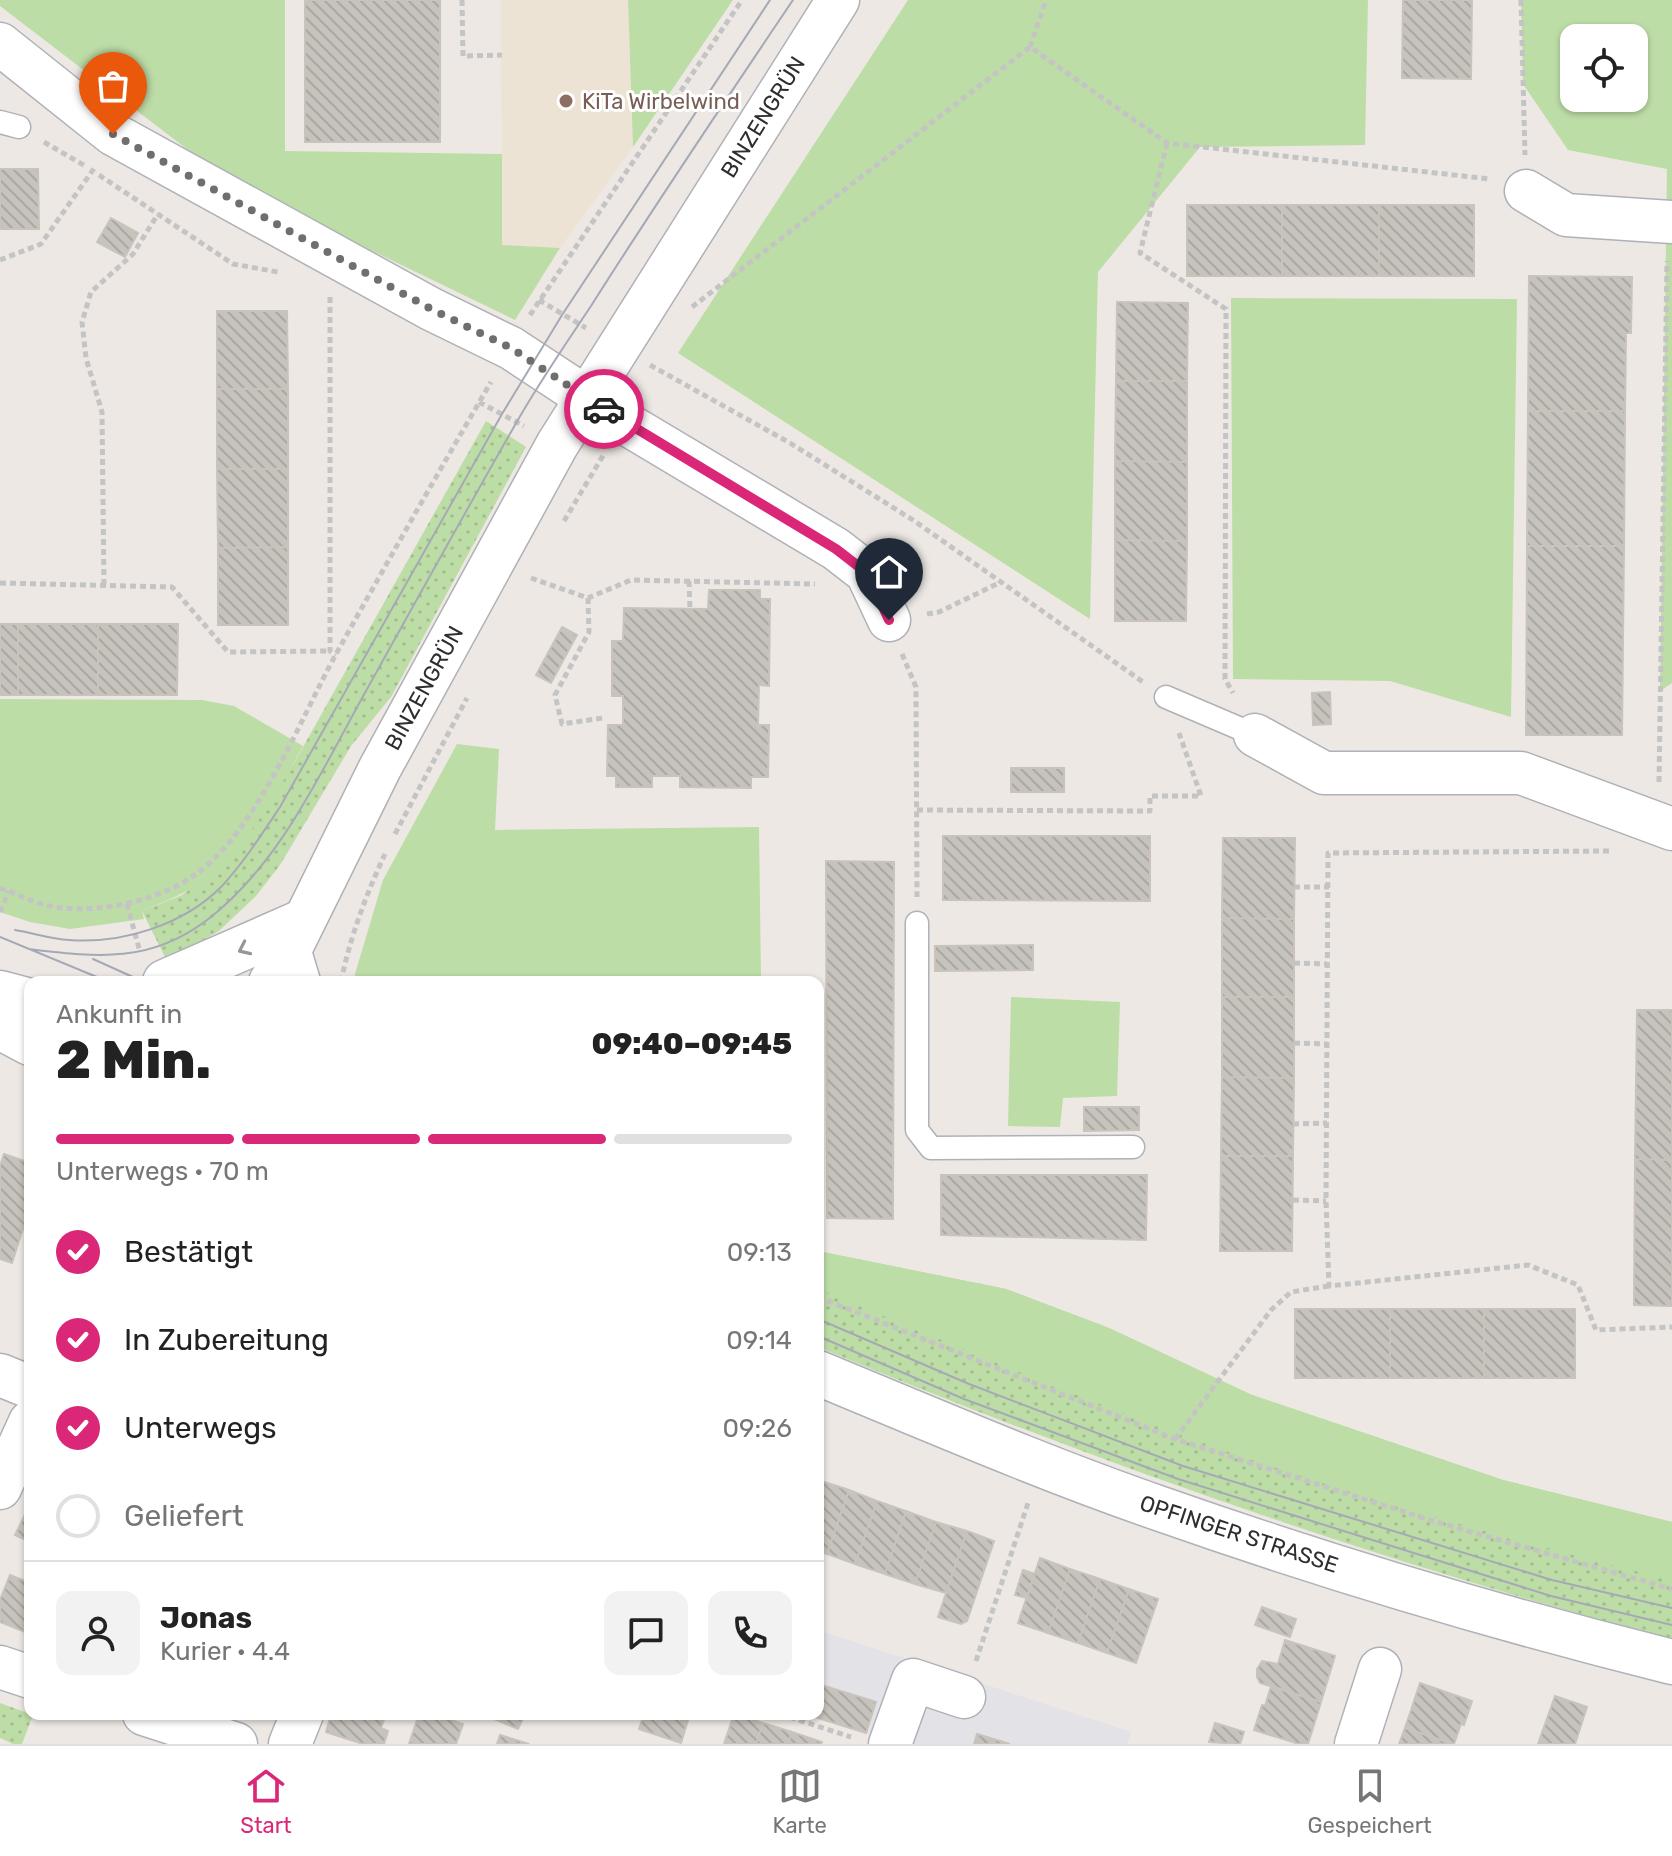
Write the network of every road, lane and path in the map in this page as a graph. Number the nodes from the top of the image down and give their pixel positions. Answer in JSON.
{"nodes":[{"id":1,"x":462,"y":0,"type":"edge"},
{"id":2,"x":742,"y":0,"type":"edge"},
{"id":3,"x":838,"y":0,"type":"edge"},
{"id":4,"x":1046,"y":0,"type":"edge"},
{"id":5,"x":1521,"y":0,"type":"edge"},
{"id":6,"x":0,"y":44,"type":"edge"},
{"id":7,"x":1030,"y":47,"type":"junction"},
{"id":8,"x":502,"y":55,"type":"dead end"},
{"id":9,"x":9,"y":125,"type":"edge"},
{"id":10,"x":113,"y":134,"type":"junction"},
{"id":11,"x":1167,"y":143,"type":"junction"},
{"id":12,"x":93,"y":171,"type":"junction"},
{"id":13,"x":1526,"y":191,"type":"junction"},
{"id":14,"x":158,"y":214,"type":"junction"},
{"id":15,"x":1669,"y":222,"type":"edge"},
{"id":16,"x":338,"y":258,"type":"junction"},
{"id":17,"x":0,"y":260,"type":"edge"},
{"id":18,"x":288,"y":274,"type":"dead end"},
{"id":19,"x":692,"y":307,"type":"dead end"},
{"id":20,"x":511,"y":348,"type":"junction"},
{"id":21,"x":654,"y":367,"type":"dead end"},
{"id":22,"x":588,"y":398,"type":"junction"},
{"id":23,"x":625,"y":423,"type":"junction"},
{"id":24,"x":560,"y":527,"type":"dead end"},
{"id":25,"x":539,"y":565,"type":"dead end"},
{"id":26,"x":867,"y":573,"type":"junction"},
{"id":27,"x":531,"y":578,"type":"junction"},
{"id":28,"x":689,"y":581,"type":"junction"},
{"id":29,"x":1002,"y":581,"type":"junction"},
{"id":30,"x":0,"y":583,"type":"edge"},
{"id":31,"x":104,"y":585,"type":"junction"},
{"id":32,"x":524,"y":592,"type":"dead end"},
{"id":33,"x":588,"y":598,"type":"junction"},
{"id":34,"x":690,"y":609,"type":"dead end"},
{"id":35,"x":889,"y":620,"type":"junction"},
{"id":36,"x":333,"y":653,"type":"junction"},
{"id":37,"x":472,"y":690,"type":"dead end"},
{"id":38,"x":1166,"y":697,"type":"junction"},
{"id":39,"x":603,"y":718,"type":"dead end"},
{"id":40,"x":1255,"y":735,"type":"junction"},
{"id":41,"x":917,"y":810,"type":"junction"},
{"id":42,"x":1665,"y":826,"type":"edge"},
{"id":43,"x":1611,"y":851,"type":"dead end"},
{"id":44,"x":1294,"y":887,"type":"dead end"},
{"id":45,"x":1329,"y":887,"type":"junction"},
{"id":46,"x":0,"y":888,"type":"edge"},
{"id":47,"x":9,"y":891,"type":"junction"},
{"id":48,"x":1,"y":908,"type":"edge"},
{"id":49,"x":917,"y":923,"type":"joint"},
{"id":50,"x":290,"y":960,"type":"edge"},
{"id":51,"x":1294,"y":963,"type":"dead end"},
{"id":52,"x":1327,"y":964,"type":"junction"},
{"id":53,"x":199,"y":976,"type":"edge"},
{"id":54,"x":342,"y":976,"type":"edge"},
{"id":55,"x":0,"y":993,"type":"edge"},
{"id":56,"x":24,"y":999,"type":"edge"},
{"id":57,"x":0,"y":1027,"type":"edge"},
{"id":58,"x":24,"y":1040,"type":"edge"},
{"id":59,"x":1294,"y":1043,"type":"dead end"},
{"id":60,"x":1327,"y":1044,"type":"junction"},
{"id":61,"x":1327,"y":1123,"type":"junction"},
{"id":62,"x":1293,"y":1124,"type":"dead end"},
{"id":63,"x":1133,"y":1147,"type":"dead end"},
{"id":64,"x":1293,"y":1200,"type":"dead end"},
{"id":65,"x":1326,"y":1201,"type":"junction"},
{"id":66,"x":1329,"y":1286,"type":"junction"},
{"id":67,"x":824,"y":1299,"type":"edge"},
{"id":68,"x":1672,"y":1327,"type":"edge"},
{"id":69,"x":0,"y":1375,"type":"edge"},
{"id":70,"x":824,"y":1375,"type":"edge"},
{"id":71,"x":24,"y":1385,"type":"edge"},
{"id":72,"x":24,"y":1435,"type":"edge"},
{"id":73,"x":1175,"y":1439,"type":"junction"},
{"id":74,"x":1041,"y":1465,"type":"junction"},
{"id":75,"x":0,"y":1488,"type":"edge"},
{"id":76,"x":1672,"y":1589,"type":"edge"},
{"id":77,"x":1672,"y":1662,"type":"edge"},
{"id":78,"x":0,"y":1667,"type":"edge"},
{"id":79,"x":1380,"y":1669,"type":"dead end"},
{"id":80,"x":24,"y":1675,"type":"edge"},
{"id":81,"x":964,"y":1697,"type":"joint"},
{"id":82,"x":162,"y":1720,"type":"edge"},
{"id":83,"x":300,"y":1720,"type":"edge"},
{"id":84,"x":800,"y":1720,"type":"edge"},
{"id":85,"x":874,"y":1742,"type":"edge"},
{"id":86,"x":236,"y":1744,"type":"edge"},
{"id":87,"x":290,"y":1744,"type":"edge"},
{"id":88,"x":1356,"y":1744,"type":"edge"}],
"edges":[{"from":1,"to":8,"type":"path"},
{"from":2,"to":20,"type":"path"},
{"from":3,"to":22,"type":"street","name":"BINZENGRÜN"},
{"from":4,"to":7,"type":"path"},
{"from":5,"to":13,"type":"path"},
{"from":6,"to":10,"type":"street"},
{"from":7,"to":11,"type":"path"},
{"from":7,"to":19,"type":"path"},
{"from":9,"to":12,"type":"path"},
{"from":10,"to":12,"type":"path"},
{"from":10,"to":16,"type":"street"},
{"from":11,"to":13,"type":"path"},
{"from":11,"to":40,"type":"path"},
{"from":12,"to":14,"type":"path"},
{"from":12,"to":17,"type":"path"},
{"from":13,"to":15,"type":"street"},
{"from":14,"to":18,"type":"path"},
{"from":14,"to":31,"type":"path"},
{"from":15,"to":42,"type":"path"},
{"from":16,"to":20,"type":"street"},
{"from":16,"to":36,"type":"path"},
{"from":20,"to":22,"type":"street"},
{"from":20,"to":36,"type":"path"},
{"from":21,"to":29,"type":"path"},
{"from":22,"to":23,"type":"street"},
{"from":22,"to":50,"type":"street","name":"BINZENGRÜN"},
{"from":23,"to":24,"type":"path"},
{"from":23,"to":26,"type":"street"},
{"from":25,"to":27,"type":"path"},
{"from":26,"to":28,"type":"path"},
{"from":26,"to":35,"type":"street"},
{"from":27,"to":32,"type":"path"},
{"from":27,"to":33,"type":"path"},
{"from":28,"to":33,"type":"path"},
{"from":28,"to":34,"type":"path"},
{"from":29,"to":35,"type":"path"},
{"from":29,"to":38,"type":"path"},
{"from":30,"to":31,"type":"path"},
{"from":31,"to":36,"type":"path"},
{"from":33,"to":39,"type":"path"},
{"from":35,"to":41,"type":"path"},
{"from":36,"to":47,"type":"path"},
{"from":37,"to":54,"type":"path"},
{"from":38,"to":40,"type":"lane"},
{"from":38,"to":41,"type":"path"},
{"from":40,"to":42,"type":"street"},
{"from":41,"to":49,"type":"path"},
{"from":43,"to":45,"type":"path"},
{"from":44,"to":45,"type":"path"},
{"from":45,"to":52,"type":"path"},
{"from":46,"to":47,"type":"path"},
{"from":47,"to":48,"type":"path"},
{"from":49,"to":63,"type":"lane"},
{"from":50,"to":53,"type":"street","one_way":true},
{"from":51,"to":52,"type":"path"},
{"from":52,"to":60,"type":"path"},
{"from":55,"to":56,"type":"street"},
{"from":57,"to":58,"type":"street"},
{"from":59,"to":60,"type":"path"},
{"from":60,"to":61,"type":"path"},
{"from":61,"to":62,"type":"path"},
{"from":61,"to":65,"type":"path"},
{"from":64,"to":65,"type":"path"},
{"from":65,"to":66,"type":"path"},
{"from":66,"to":68,"type":"path"},
{"from":66,"to":73,"type":"path"},
{"from":67,"to":73,"type":"path"},
{"from":69,"to":71,"type":"street"},
{"from":70,"to":74,"type":"street","name":"OPFINGER STRASSE"},
{"from":72,"to":75,"type":"street"},
{"from":73,"to":76,"type":"path"},
{"from":74,"to":77,"type":"street","name":"OPFINGER STRASSE"},
{"from":74,"to":81,"type":"path"},
{"from":78,"to":80,"type":"street"},
{"from":79,"to":88,"type":"street"},
{"from":81,"to":85,"type":"street"},
{"from":82,"to":86,"type":"street"},
{"from":83,"to":87,"type":"street"},
{"from":84,"to":85,"type":"path"}]}
